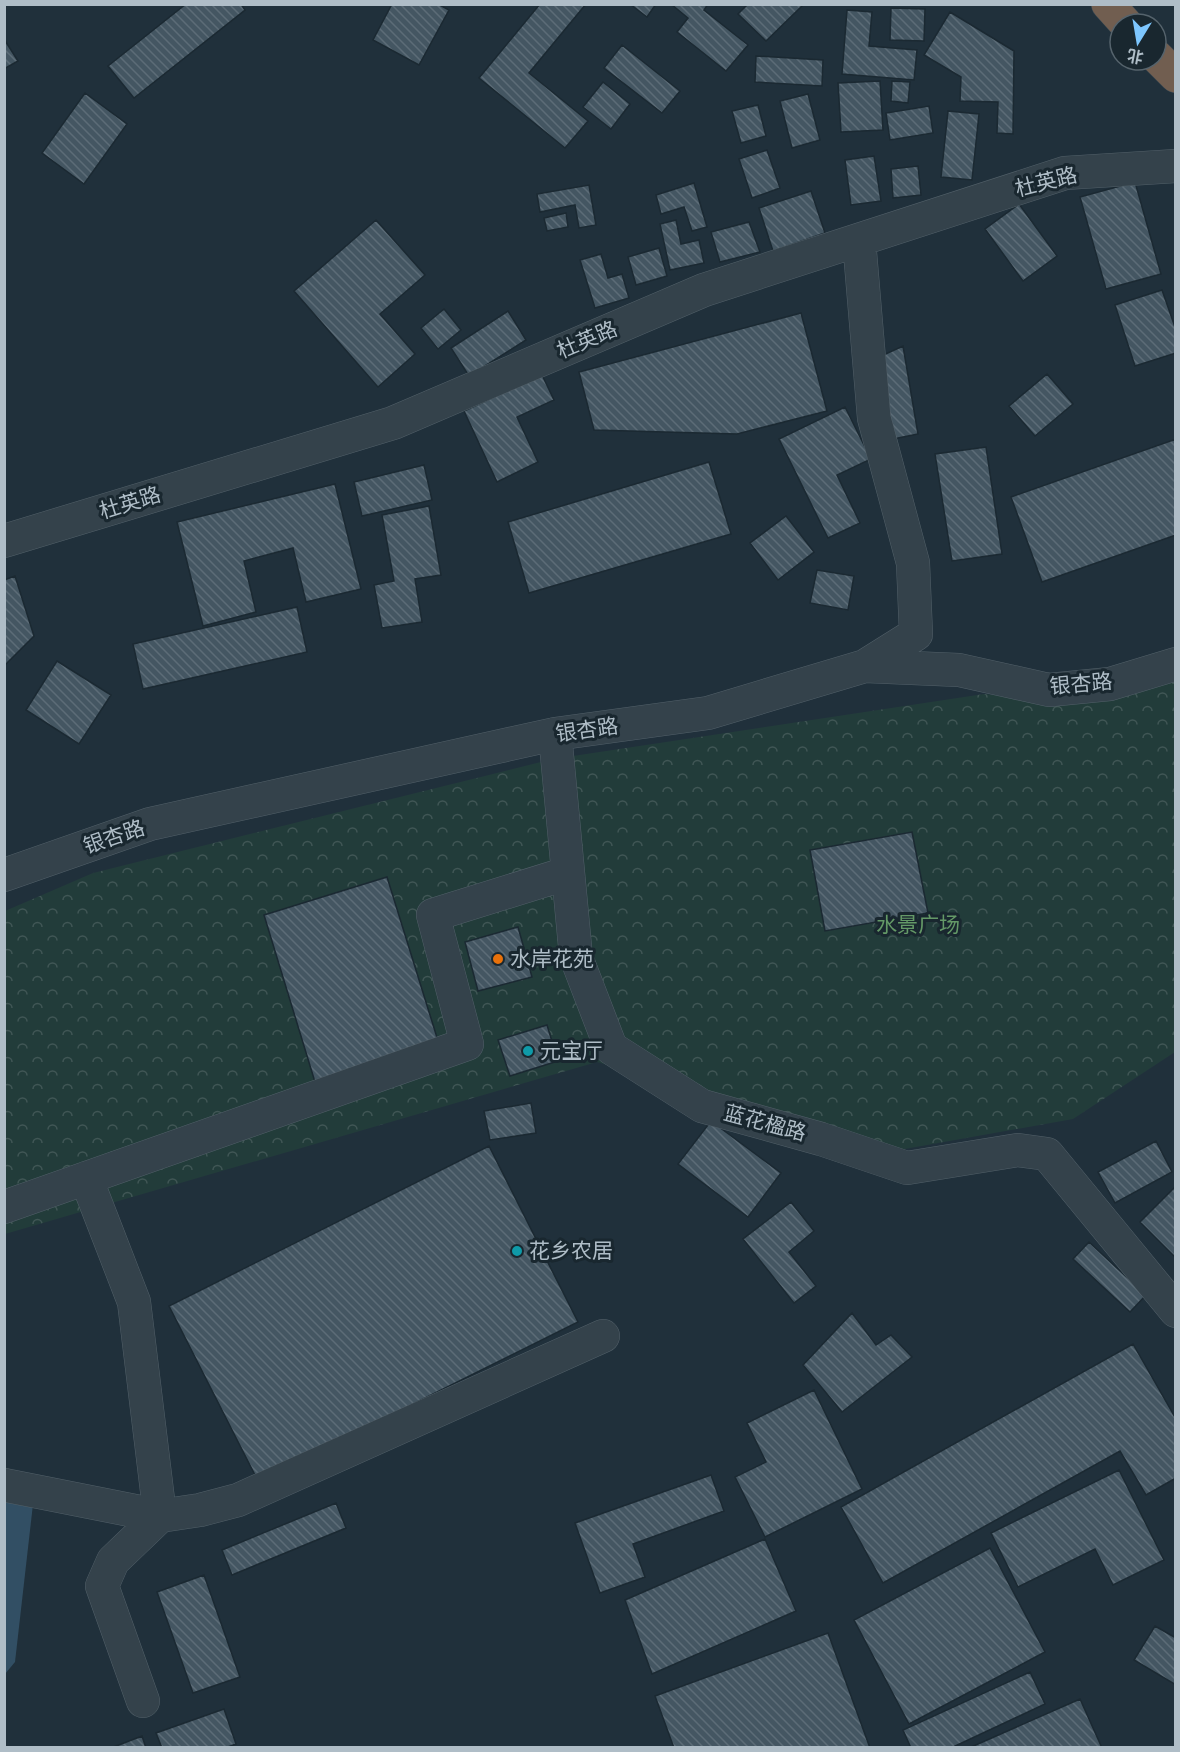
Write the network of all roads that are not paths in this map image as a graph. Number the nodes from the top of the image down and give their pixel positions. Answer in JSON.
{"nodes":[{"id":1,"x":1176,"y":166,"type":"edge"},
{"id":2,"x":859,"y":240,"type":"junction"},
{"id":3,"x":4,"y":541,"type":"edge"},
{"id":4,"x":1176,"y":664,"type":"edge"},
{"id":5,"x":865,"y":666,"type":"junction"},
{"id":6,"x":555,"y":734,"type":"junction"},
{"id":7,"x":568,"y":873,"type":"junction"},
{"id":8,"x":4,"y":875,"type":"edge"},
{"id":9,"x":86,"y":1178,"type":"junction"},
{"id":10,"x":4,"y":1207,"type":"edge"},
{"id":11,"x":1176,"y":1311,"type":"edge"},
{"id":12,"x":603,"y":1336,"type":"dead end"},
{"id":13,"x":4,"y":1485,"type":"edge"},
{"id":14,"x":160,"y":1516,"type":"junction"},
{"id":15,"x":143,"y":1701,"type":"dead end"}],
"edges":[{"from":1,"to":2,"type":"street","name":"杜英路"},
{"from":2,"to":3,"type":"street","name":"杜英路"},
{"from":2,"to":5,"type":"street"},
{"from":4,"to":5,"type":"street","name":"银杏路"},
{"from":5,"to":6,"type":"street","name":"银杏路"},
{"from":6,"to":7,"type":"street","name":"蓝花楹路"},
{"from":6,"to":8,"type":"street","name":"银杏路"},
{"from":7,"to":9,"type":"street"},
{"from":7,"to":11,"type":"street","name":"蓝花楹路"},
{"from":9,"to":10,"type":"street"},
{"from":9,"to":14,"type":"street"},
{"from":12,"to":14,"type":"street"},
{"from":13,"to":14,"type":"street"},
{"from":14,"to":15,"type":"street"}]}
